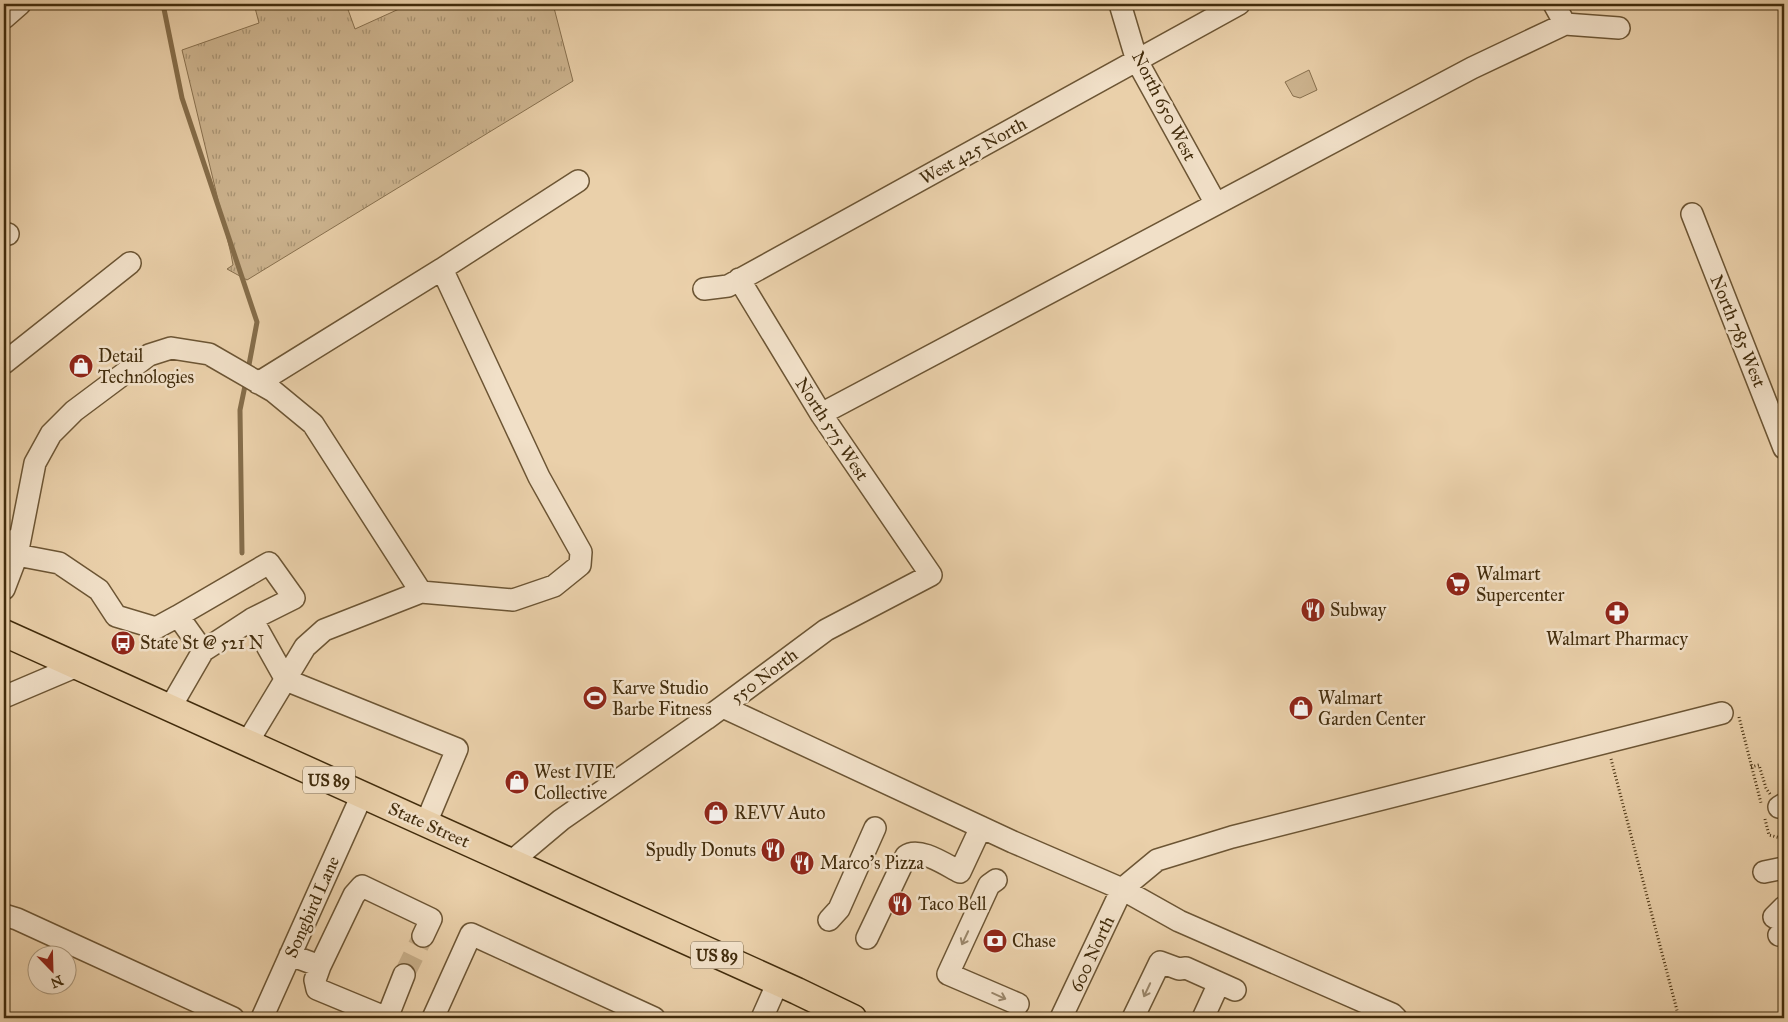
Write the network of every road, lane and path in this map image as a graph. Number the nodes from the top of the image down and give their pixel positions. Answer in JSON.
{"nodes":[{"id":1,"x":20,"y":4,"type":"edge"},
{"id":2,"x":1120,"y":4,"type":"edge"},
{"id":3,"x":1239,"y":4,"type":"edge"},
{"id":4,"x":1554,"y":4,"type":"edge"},
{"id":5,"x":4,"y":18,"type":"edge"},
{"id":6,"x":1565,"y":24,"type":"junction"},
{"id":7,"x":1619,"y":28,"type":"dead end"},
{"id":8,"x":1137,"y":61,"type":"junction"},
{"id":9,"x":578,"y":181,"type":"dead end"},
{"id":10,"x":1216,"y":204,"type":"junction"},
{"id":11,"x":1692,"y":214,"type":"dead end"},
{"id":12,"x":130,"y":263,"type":"dead end"},
{"id":13,"x":442,"y":269,"type":"junction"},
{"id":14,"x":739,"y":279,"type":"junction"},
{"id":15,"x":704,"y":289,"type":"dead end"},
{"id":16,"x":4,"y":363,"type":"edge"},
{"id":17,"x":258,"y":383,"type":"junction"},
{"id":18,"x":821,"y":414,"type":"junction"},
{"id":19,"x":1784,"y":448,"type":"edge"},
{"id":20,"x":10,"y":547,"type":"edge"},
{"id":21,"x":931,"y":575,"type":"joint"},
{"id":22,"x":4,"y":589,"type":"edge"},
{"id":23,"x":421,"y":592,"type":"junction"},
{"id":24,"x":178,"y":616,"type":"junction"},
{"id":25,"x":252,"y":619,"type":"junction"},
{"id":26,"x":4,"y":633,"type":"edge"},
{"id":27,"x":203,"y":651,"type":"junction"},
{"id":28,"x":76,"y":666,"type":"junction"},
{"id":29,"x":286,"y":680,"type":"junction"},
{"id":30,"x":4,"y":697,"type":"edge"},
{"id":31,"x":723,"y":707,"type":"junction"},
{"id":32,"x":170,"y":708,"type":"junction"},
{"id":33,"x":1730,"y":713,"type":"joint"},
{"id":34,"x":1606,"y":742,"type":"junction"},
{"id":35,"x":247,"y":743,"type":"junction"},
{"id":36,"x":1751,"y":767,"type":"junction"},
{"id":37,"x":362,"y":795,"type":"junction"},
{"id":38,"x":1773,"y":810,"type":"edge"},
{"id":39,"x":426,"y":824,"type":"junction"},
{"id":40,"x":981,"y":827,"type":"junction"},
{"id":41,"x":875,"y":828,"type":"dead end"},
{"id":42,"x":1784,"y":839,"type":"edge"},
{"id":43,"x":511,"y":862,"type":"junction"},
{"id":44,"x":1784,"y":868,"type":"edge"},
{"id":45,"x":1764,"y":872,"type":"dead end"},
{"id":46,"x":996,"y":880,"type":"dead end"},
{"id":47,"x":1122,"y":889,"type":"junction"},
{"id":48,"x":4,"y":915,"type":"edge"},
{"id":49,"x":829,"y":920,"type":"dead end"},
{"id":50,"x":427,"y":927,"type":"dead end"},
{"id":51,"x":861,"y":935,"type":"dead end"},
{"id":52,"x":290,"y":955,"type":"junction"},
{"id":53,"x":320,"y":966,"type":"junction"},
{"id":54,"x":404,"y":975,"type":"tunnel mouth"},
{"id":55,"x":778,"y":982,"type":"junction"},
{"id":56,"x":1018,"y":1004,"type":"dead end"},
{"id":57,"x":233,"y":1018,"type":"edge"},
{"id":58,"x":262,"y":1018,"type":"edge"},
{"id":59,"x":387,"y":1018,"type":"edge"},
{"id":60,"x":433,"y":1018,"type":"edge"},
{"id":61,"x":654,"y":1018,"type":"edge"},
{"id":62,"x":762,"y":1018,"type":"edge"},
{"id":63,"x":853,"y":1018,"type":"edge"},
{"id":64,"x":1061,"y":1018,"type":"edge"},
{"id":65,"x":1133,"y":1018,"type":"edge"},
{"id":66,"x":1202,"y":1018,"type":"edge"},
{"id":67,"x":1396,"y":1018,"type":"edge"},
{"id":68,"x":1679,"y":1018,"type":"edge"}],
"edges":[{"from":1,"to":5,"type":"street"},
{"from":2,"to":8,"type":"street","name":"North 650 West"},
{"from":3,"to":8,"type":"street","name":"West 425 North"},
{"from":4,"to":6,"type":"street"},
{"from":6,"to":7,"type":"street"},
{"from":6,"to":10,"type":"street"},
{"from":8,"to":10,"type":"street","name":"North 650 West"},
{"from":8,"to":14,"type":"street","name":"West 425 North"},
{"from":9,"to":13,"type":"street"},
{"from":10,"to":18,"type":"street"},
{"from":11,"to":19,"type":"street","name":"North 785 West"},
{"from":12,"to":16,"type":"street"},
{"from":13,"to":17,"type":"street"},
{"from":13,"to":23,"type":"street"},
{"from":14,"to":15,"type":"street","name":"West 425 North"},
{"from":14,"to":18,"type":"street","name":"North 575 West"},
{"from":17,"to":20,"type":"street"},
{"from":17,"to":23,"type":"street"},
{"from":18,"to":21,"type":"street","name":"North 575 West"},
{"from":20,"to":22,"type":"street"},
{"from":20,"to":24,"type":"street"},
{"from":21,"to":31,"type":"street","name":"550 North"},
{"from":23,"to":29,"type":"street"},
{"from":24,"to":25,"type":"street"},
{"from":24,"to":27,"type":"street"},
{"from":25,"to":27,"type":"street"},
{"from":25,"to":29,"type":"street"},
{"from":26,"to":28,"type":"main road","name":"State Street","number":"US 89"},
{"from":27,"to":32,"type":"street"},
{"from":28,"to":30,"type":"street"},
{"from":28,"to":32,"type":"main road","name":"State Street","number":"US 89"},
{"from":29,"to":35,"type":"street"},
{"from":29,"to":39,"type":"street"},
{"from":31,"to":40,"type":"street"},
{"from":31,"to":43,"type":"street","name":"550 North"},
{"from":32,"to":35,"type":"main road","name":"State Street","number":"US 89"},
{"from":33,"to":34,"type":"street"},
{"from":33,"to":36,"type":"path"},
{"from":34,"to":47,"type":"street"},
{"from":34,"to":68,"type":"path"},
{"from":35,"to":37,"type":"main road","name":"State Street","number":"US 89"},
{"from":36,"to":38,"type":"path"},
{"from":36,"to":38,"type":"path"},
{"from":37,"to":39,"type":"main road","name":"State Street","number":"US 89"},
{"from":37,"to":52,"type":"street","name":"Songbird Lane"},
{"from":38,"to":42,"type":"path"},
{"from":39,"to":43,"type":"main road","name":"State Street","number":"US 89"},
{"from":40,"to":47,"type":"street"},
{"from":40,"to":51,"type":"street"},
{"from":41,"to":49,"type":"street"},
{"from":43,"to":55,"type":"main road","name":"State Street","number":"US 89"},
{"from":44,"to":45,"type":"street"},
{"from":46,"to":56,"type":"street","one_way":true},
{"from":47,"to":64,"type":"street","name":"600 North"},
{"from":47,"to":67,"type":"street"},
{"from":48,"to":57,"type":"street"},
{"from":50,"to":53,"type":"street"},
{"from":52,"to":53,"type":"street"},
{"from":52,"to":58,"type":"street","name":"Songbird Lane"},
{"from":53,"to":59,"type":"street"},
{"from":54,"to":59,"type":"street"},
{"from":55,"to":62,"type":"street"},
{"from":55,"to":63,"type":"main road","name":"State Street","number":"US 89"},
{"from":60,"to":61,"type":"street"},
{"from":66,"to":65,"type":"street","one_way":true}]}
